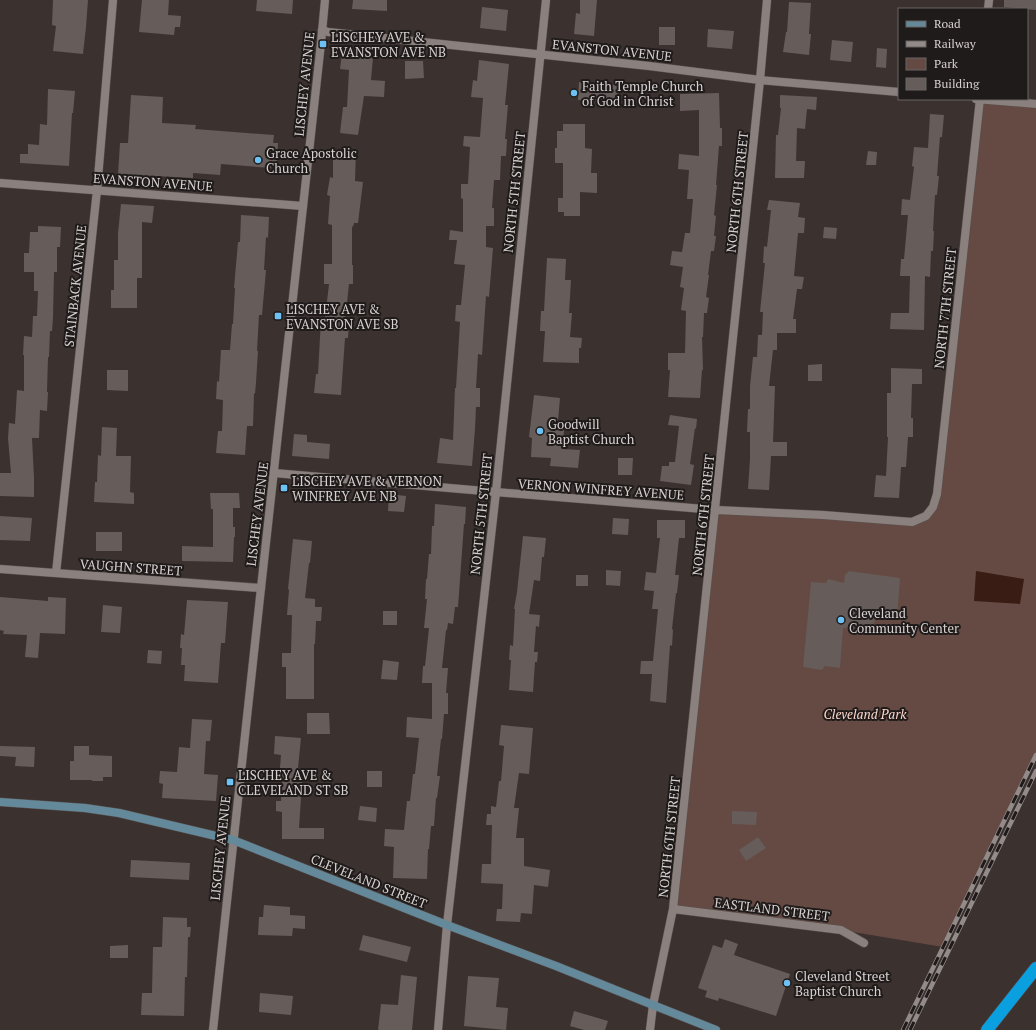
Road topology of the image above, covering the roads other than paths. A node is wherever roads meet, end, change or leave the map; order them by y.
1 (113, 0) edge
2 (325, 0) edge
3 (546, 0) edge
4 (767, 0) edge
5 (322, 30) junction
6 (540, 54) junction
7 (760, 80) junction
8 (898, 92) edge
9 (980, 100) edge
10 (991, 100) edge
11 (1036, 104) edge
12 (0, 183) edge
13 (97, 190) junction
14 (303, 206) junction
15 (274, 473) junction
16 (496, 492) junction
17 (716, 510) junction
18 (926, 516) joint
19 (0, 570) edge
20 (56, 573) junction
21 (261, 588) junction
22 (0, 802) edge
23 (233, 840) junction
24 (673, 909) junction
25 (447, 925) junction
26 (864, 943) dead end
27 (1036, 968) edge
28 (653, 1005) junction
29 (213, 1030) edge
30 (438, 1030) edge
31 (650, 1030) edge
32 (716, 1030) edge
33 (987, 1030) edge

1 - 13 street, STAINBACK AVENUE
2 - 5 street, LISCHEY AVENUE
3 - 6 street, NORTH 5TH STREET
4 - 7 street, NORTH 6TH STREET
5 - 6 street, EVANSTON AVENUE
5 - 14 street, LISCHEY AVENUE
6 - 7 street, EVANSTON AVENUE
6 - 16 street, NORTH 5TH STREET
7 - 8 street, EVANSTON AVENUE
7 - 17 street, NORTH 6TH STREET
9 - 18 street, NORTH 7TH STREET
10 - 11 street
12 - 13 street, EVANSTON AVENUE
13 - 14 street, EVANSTON AVENUE
13 - 20 street, STAINBACK AVENUE
14 - 15 street, LISCHEY AVENUE
15 - 16 street, VERNON WINFREY AVENUE
15 - 21 street, LISCHEY AVENUE
16 - 17 street, VERNON WINFREY AVENUE
16 - 25 street, NORTH 5TH STREET
17 - 18 street, VERNON WINFREY AVENUE
17 - 24 street, NORTH 6TH STREET
19 - 20 street, VAUGHN STREET
20 - 21 street, VAUGHN STREET
21 - 23 street, LISCHEY AVENUE
22 - 23 main road, CLEVELAND STREET
23 - 25 main road, CLEVELAND STREET
23 - 29 street, LISCHEY AVENUE
24 - 26 street, EASTLAND STREET
24 - 28 street, NORTH 6TH STREET
25 - 28 main road, CLEVELAND STREET
25 - 30 street, NORTH 5TH STREET
27 - 33 highway
28 - 31 street, NORTH 6TH STREET
28 - 32 main road, CLEVELAND STREET

